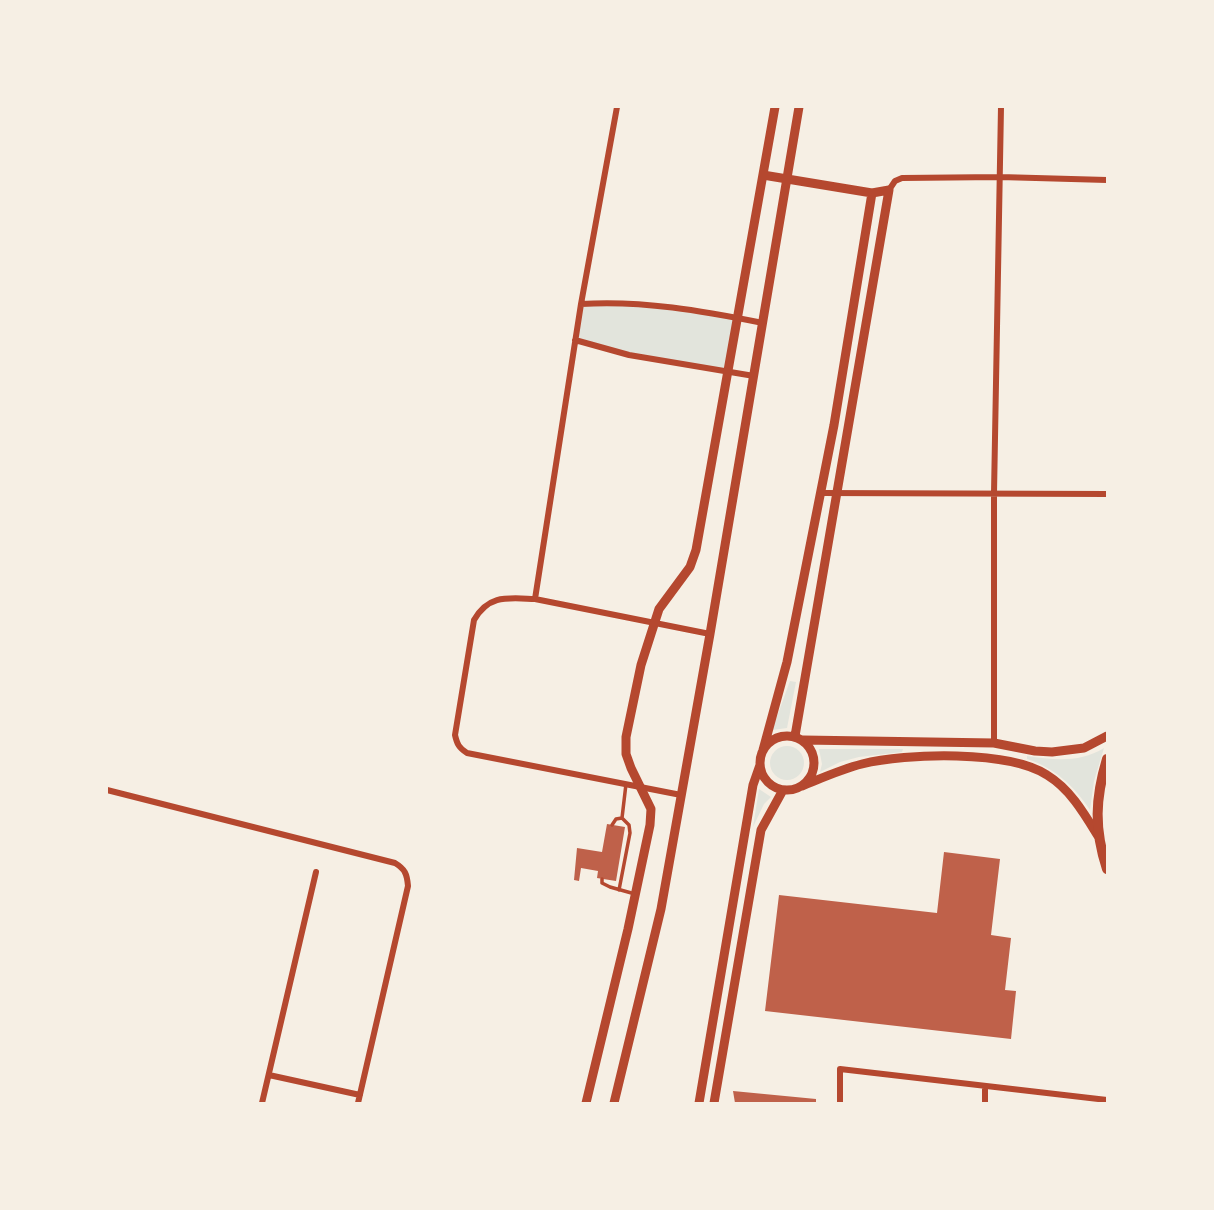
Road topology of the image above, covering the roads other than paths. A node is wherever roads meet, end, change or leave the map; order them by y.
1 (617, 107) edge
2 (775, 107) edge
3 (799, 107) edge
4 (1001, 107) edge
5 (763, 175) junction
6 (1000, 177) junction
7 (786, 178) junction
8 (1107, 180) edge
9 (889, 190) junction
10 (872, 193) junction
11 (581, 304) junction
12 (738, 318) junction
13 (763, 323) junction
14 (575, 340) junction
15 (728, 372) junction
16 (754, 376) junction
17 (820, 492) junction
18 (994, 493) junction
19 (836, 494) junction
20 (1107, 494) edge
21 (534, 599) junction
22 (654, 624) junction
23 (710, 634) junction
24 (787, 663) junction
25 (806, 666) junction
26 (1107, 736) edge
27 (799, 738) junction
28 (994, 743) junction
29 (763, 750) junction
30 (1107, 759) edge
31 (760, 765) junction
32 (626, 784) junction
33 (802, 786) junction
34 (639, 787) junction
35 (107, 790) edge
36 (783, 790) junction
37 (681, 795) junction
38 (622, 818) junction
39 (612, 825) dead end
40 (1098, 836) junction
41 (1107, 869) edge
42 (316, 872) dead end
43 (602, 879) dead end
44 (619, 890) junction
45 (635, 894) junction
46 (269, 1075) junction
47 (985, 1087) junction
48 (360, 1095) junction
49 (1107, 1100) edge
50 (262, 1103) edge
51 (358, 1103) edge
52 (586, 1103) edge
53 (614, 1103) edge
54 (699, 1103) edge
55 (714, 1103) edge
56 (840, 1103) edge
57 (985, 1103) edge

1 - 11 street
2 - 5 main road
3 - 7 main road
4 - 6 street
5 - 7 main road
5 - 12 main road
6 - 8 street
6 - 9 street
6 - 18 street
7 - 10 main road
7 - 13 main road
9 - 10 main road
9 - 19 main road
10 - 17 main road
11 - 12 street
11 - 14 street
12 - 13 street
12 - 15 main road
13 - 16 main road
14 - 15 street
14 - 21 street
15 - 16 street
15 - 22 main road
16 - 23 main road
17 - 19 street
17 - 24 main road
18 - 19 street
18 - 20 street
18 - 28 street
19 - 25 main road
21 - 22 street
21 - 32 street
22 - 23 street
22 - 34 main road
23 - 37 main road
24 - 25 main road
24 - 29 main road
25 - 27 main road
26 - 28 main road
27 - 28 main road
27 - 29 main road
27 - 33 main road
29 - 31 main road
30 - 40 highway
31 - 36 main road
31 - 54 main road
32 - 34 street
32 - 38 lane
33 - 36 main road
33 - 40 main road
34 - 37 street
34 - 45 main road
35 - 48 street
36 - 55 main road
37 - 53 main road
38 - 39 lane
38 - 44 lane
40 - 41 highway
42 - 46 street
43 - 44 lane
44 - 45 lane
45 - 52 main road
46 - 48 street
46 - 50 street
47 - 49 street
47 - 56 street
47 - 57 street
48 - 51 street

